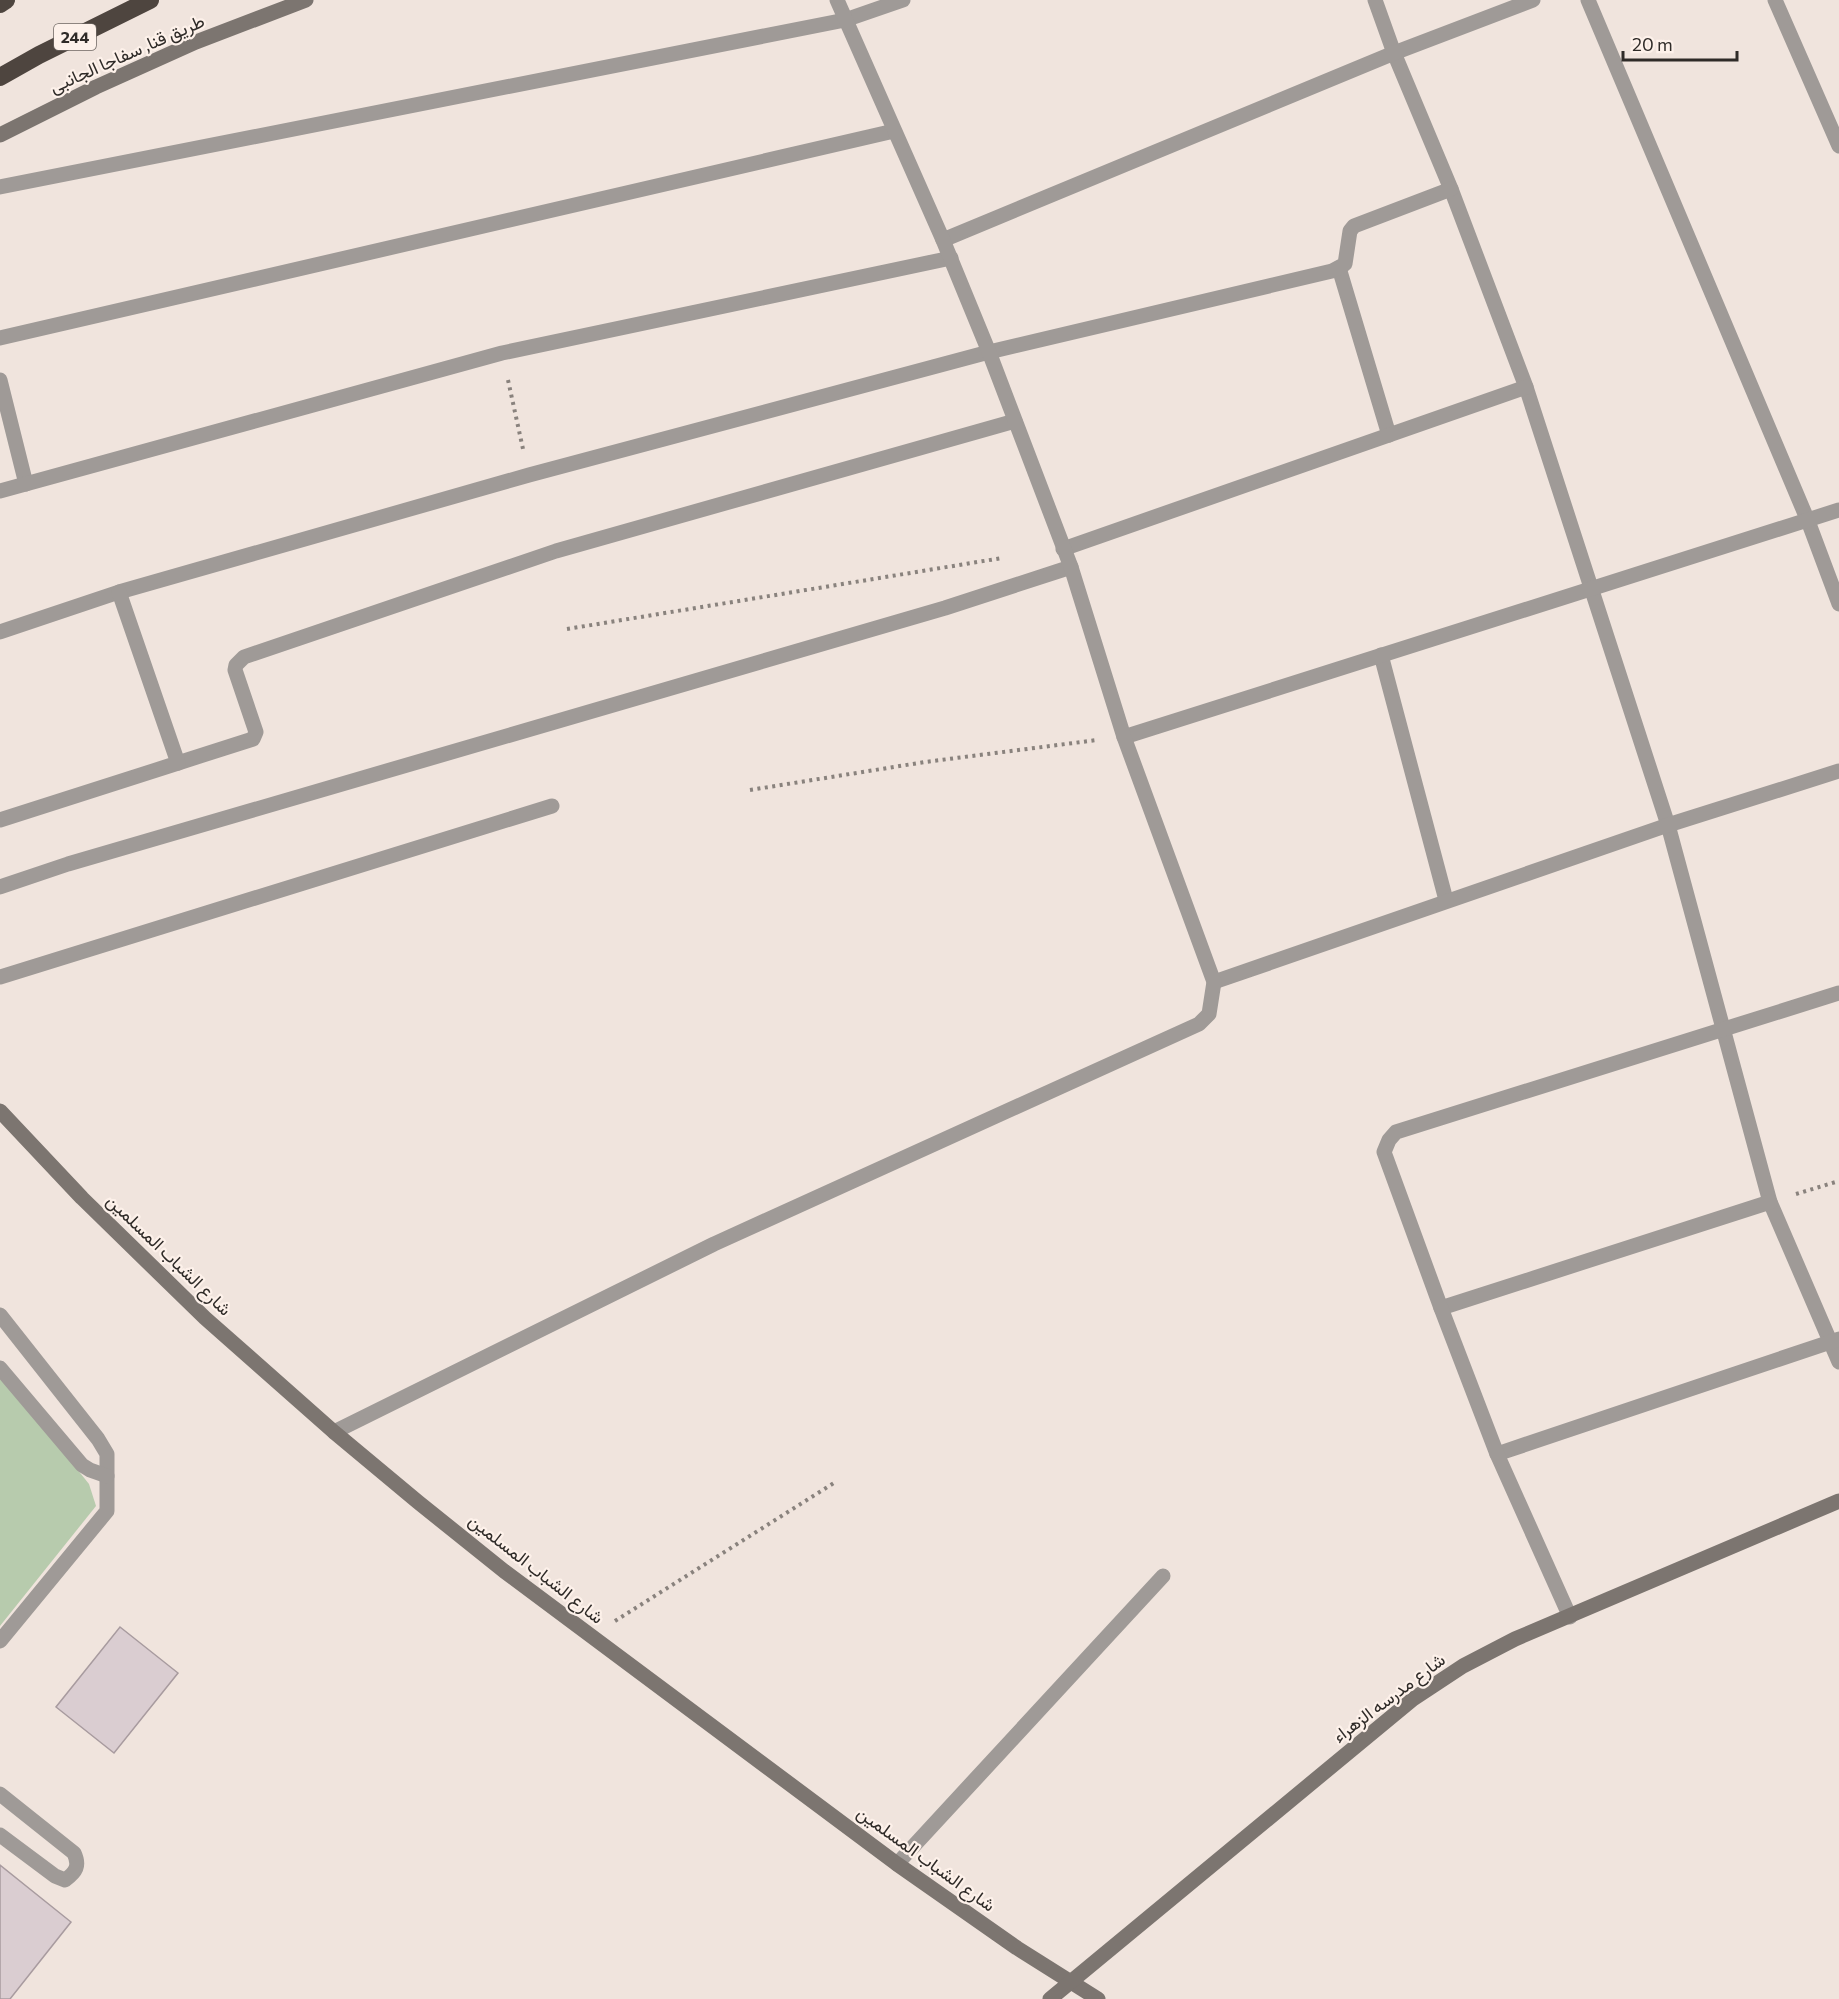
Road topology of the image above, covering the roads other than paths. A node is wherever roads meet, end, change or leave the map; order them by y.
1 (6, 0) edge
2 (150, 0) edge
3 (306, 0) edge
4 (837, 0) edge
5 (903, 0) edge
6 (1375, 0) edge
7 (1533, 0) edge
8 (1588, 0) edge
9 (1775, 0) edge
10 (0, 4) edge
11 (845, 20) junction
12 (1395, 53) junction
13 (0, 77) edge
14 (894, 131) junction
15 (0, 135) edge
16 (1839, 146) edge
17 (0, 187) edge
18 (1451, 189) junction
19 (943, 240) junction
20 (951, 258) junction
21 (1339, 268) junction
22 (0, 338) edge
23 (988, 352) junction
24 (0, 380) edge
25 (1526, 387) junction
26 (1015, 421) junction
27 (1389, 435) junction
28 (26, 484) junction
29 (0, 491) edge
30 (1839, 510) edge
31 (1808, 521) junction
32 (1063, 549) junction
33 (1071, 567) junction
34 (1592, 590) junction
35 (119, 592) junction
36 (1839, 604) edge
37 (0, 632) edge
38 (1381, 655) junction
39 (1124, 736) junction
40 (178, 763) junction
41 (1839, 771) edge
42 (552, 806) dead end
43 (0, 820) edge
44 (1668, 825) junction
45 (0, 887) edge
46 (1446, 900) junction
47 (0, 977) edge
48 (1214, 982) junction
49 (1839, 993) edge
50 (1724, 1029) junction
51 (0, 1111) edge
52 (1770, 1202) junction
53 (1441, 1308) junction
54 (0, 1315) edge
55 (1835, 1340) edge
56 (1839, 1362) edge
57 (0, 1368) edge
58 (334, 1432) junction
59 (1497, 1454) junction
60 (107, 1476) junction
61 (1839, 1501) edge
62 (1163, 1576) dead end
63 (1570, 1617) junction
64 (0, 1641) edge
65 (0, 1794) edge
66 (0, 1835) edge
67 (897, 1864) junction
68 (1072, 1981) junction
69 (1050, 1999) edge
70 (1098, 1999) edge

1 - 10 highway
2 - 13 highway, 244
3 - 15 street, طريق قنا, سفاجا الجانبى
4 - 11 street
5 - 11 street
6 - 12 street
7 - 12 street
8 - 31 street
9 - 16 street
11 - 14 street
11 - 17 street
12 - 18 street
12 - 19 street
14 - 19 street
14 - 22 street
18 - 21 street
18 - 25 street
19 - 20 street
20 - 23 street
20 - 28 street
21 - 23 street
21 - 27 street
23 - 26 street
23 - 35 street
24 - 28 street
25 - 27 street
25 - 34 street
26 - 32 street
26 - 40 street
27 - 32 street
28 - 29 street
30 - 31 street
31 - 34 street
31 - 36 street
32 - 33 street
33 - 39 street
33 - 45 street
34 - 38 street
34 - 44 street
35 - 37 street
35 - 40 street
38 - 39 street
38 - 46 street
39 - 48 street
40 - 43 street
41 - 44 street
42 - 47 street
44 - 46 street
44 - 50 street
46 - 48 street
48 - 58 street
49 - 50 street
50 - 52 street
50 - 53 street
51 - 58 street, شارع الشباب المسلمين
52 - 53 street
52 - 55 street
53 - 59 street
54 - 60 street
55 - 56 street
55 - 59 street
57 - 60 street
58 - 67 street, شارع الشباب المسلمين
59 - 63 street
60 - 64 street
61 - 63 street, شارع مدرسه الزهراء
62 - 67 street
63 - 68 street, شارع مدرسه الزهراء
65 - 66 street
67 - 68 street, شارع الشباب المسلمين
68 - 69 street, شارع مدرسه الزهراء
68 - 70 street, شارع الشباب المسلمين

